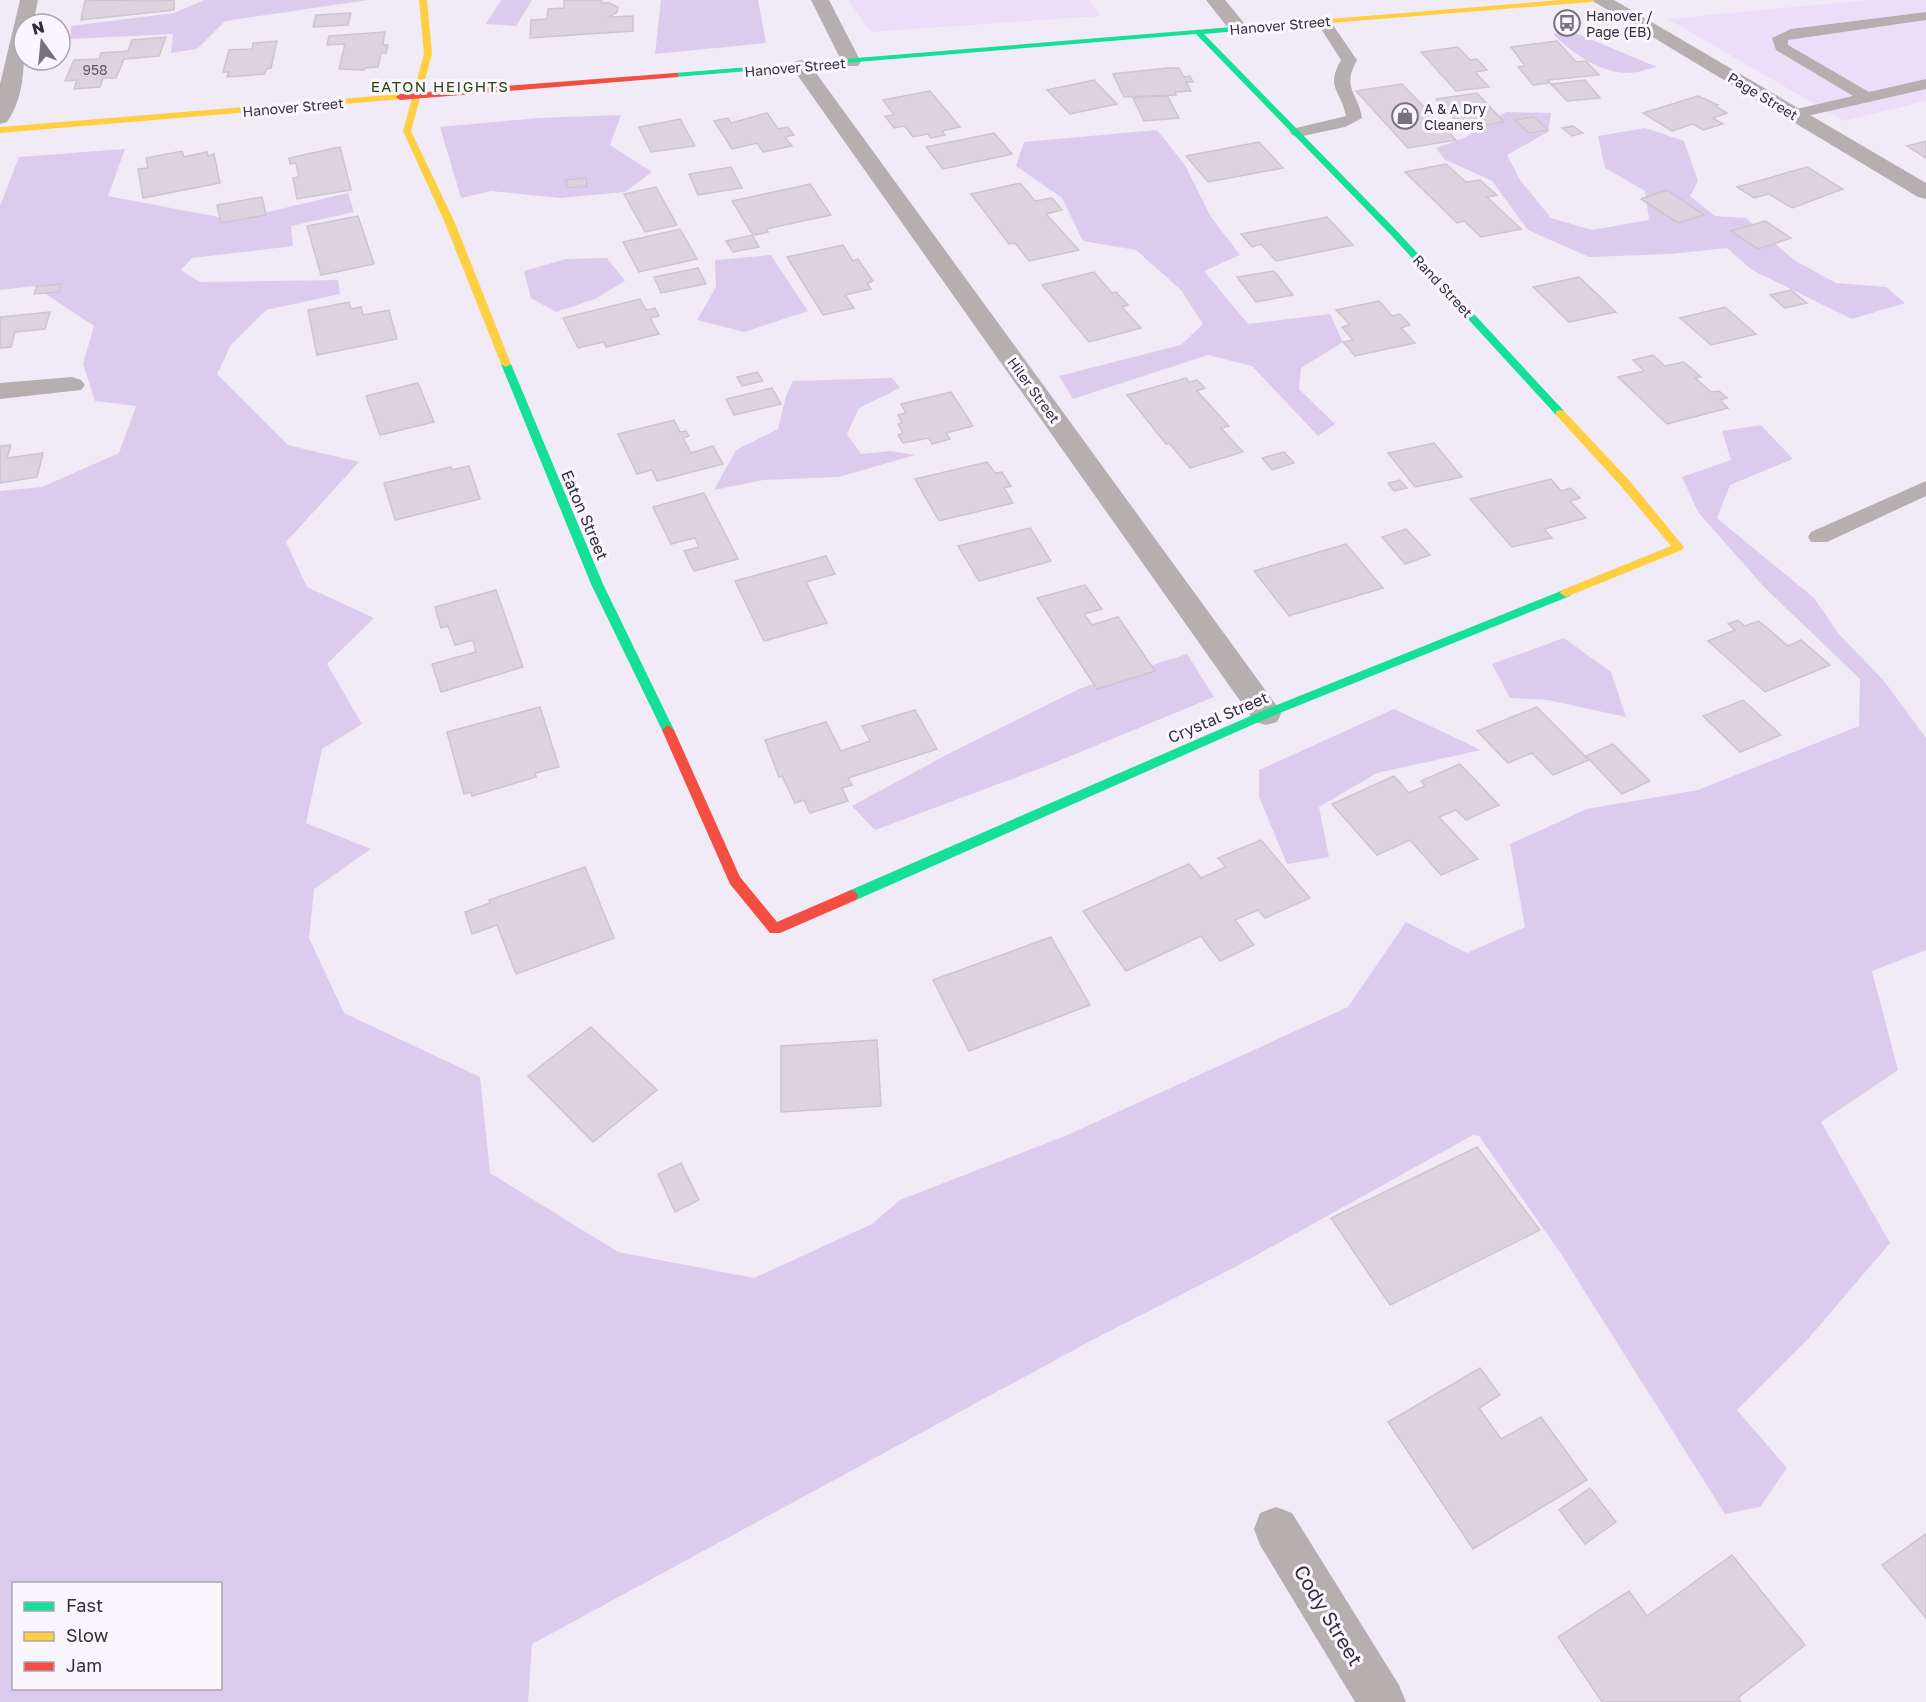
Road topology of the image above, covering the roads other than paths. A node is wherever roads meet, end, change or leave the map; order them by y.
1 (29, 0) edge
2 (423, 0) edge
3 (820, 0) edge
4 (1215, 0) edge
5 (1591, 0) edge
6 (1600, 0) edge
7 (1926, 16) edge
8 (1323, 21) junction
9 (1239, 28) junction
10 (1199, 33) junction
11 (851, 62) junction
12 (801, 66) junction
13 (1926, 84) edge
14 (414, 97) junction
15 (1866, 97) junction
16 (1794, 114) junction
17 (0, 118) edge
18 (0, 130) edge
19 (1298, 132) junction
20 (1926, 192) edge
21 (72, 385) dead end
22 (0, 391) edge
23 (1926, 488) edge
24 (1819, 537) dead end
25 (1678, 547) joint
26 (1266, 714) junction
27 (775, 928) joint
28 (1276, 1529) dead end
29 (1382, 1702) edge

1 - 17 street
2 - 14 street, Eaton Street
3 - 11 street
4 - 9 street
5 - 8 street, Hanover Street
6 - 16 street, Page Street
7 - 15 lane
8 - 9 street, Hanover Street
8 - 19 lane
9 - 10 street, Hanover Street
10 - 11 street, Hanover Street
10 - 19 street, Rand Street
11 - 12 street, Hanover Street
12 - 14 street, Hanover Street
12 - 26 street, Hiler Street
13 - 15 lane
14 - 18 street, Hanover Street
14 - 27 street, Eaton Street
15 - 16 lane
16 - 20 street, Page Street
19 - 25 street, Rand Street
21 - 22 street
23 - 24 lane
25 - 26 street, Crystal Street
26 - 27 street, Crystal Street
28 - 29 street, Cody Street

